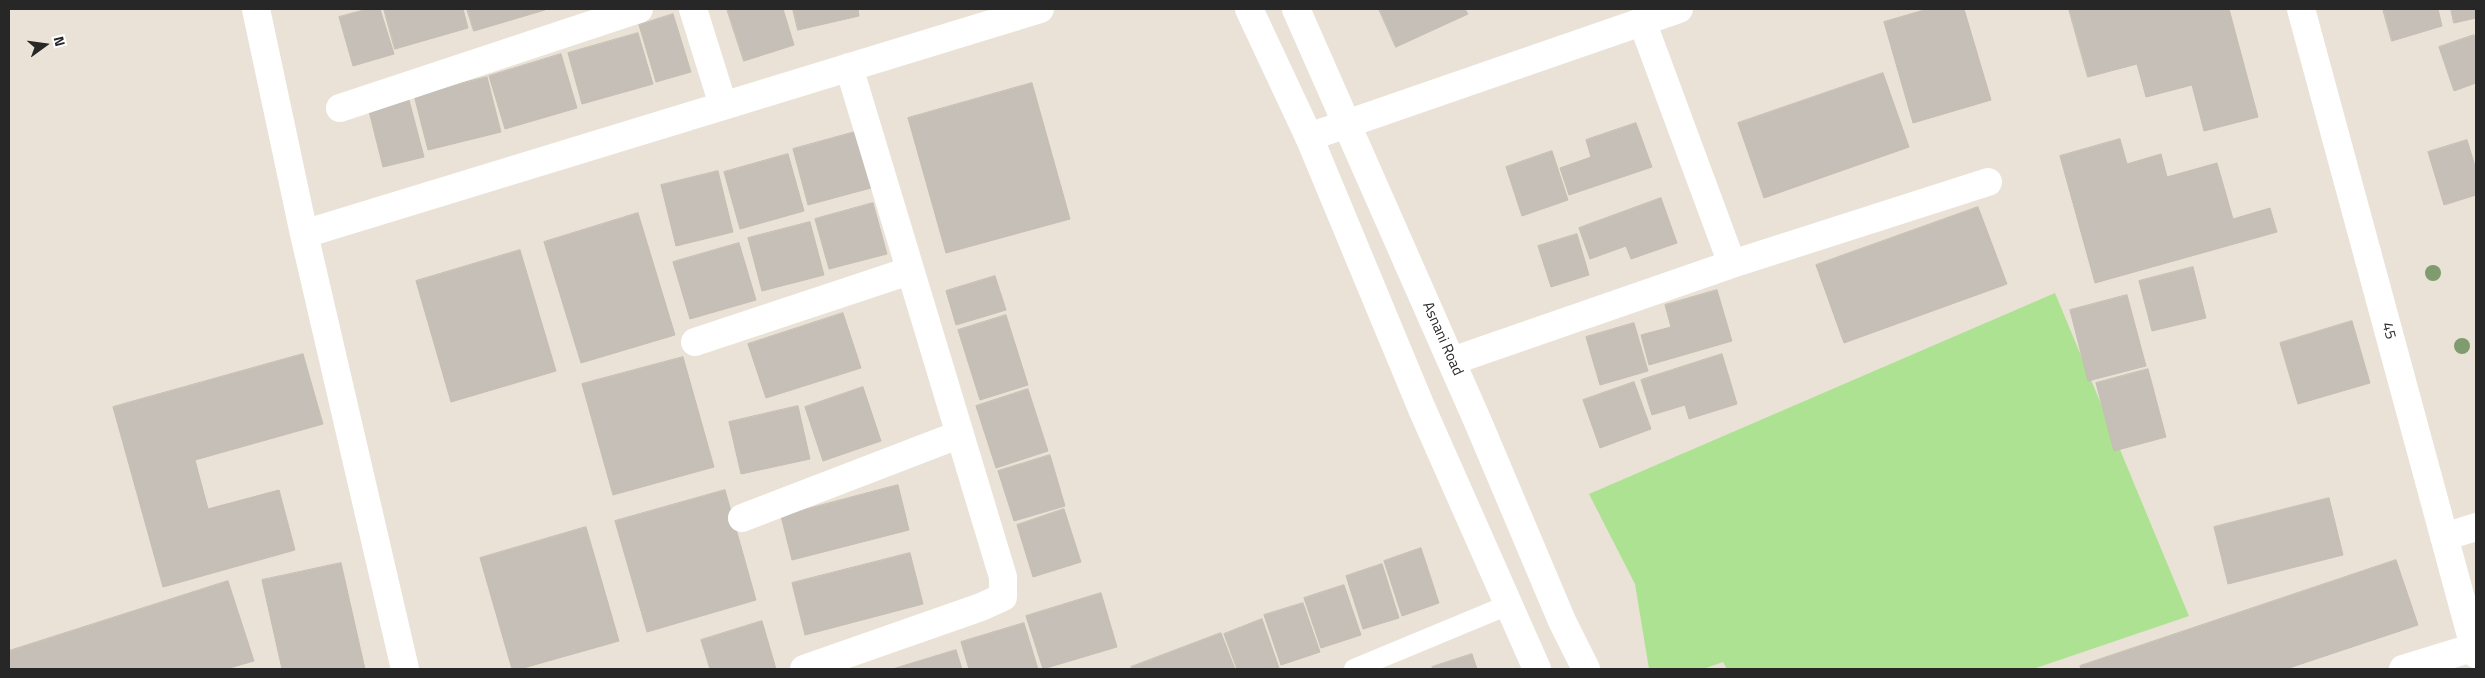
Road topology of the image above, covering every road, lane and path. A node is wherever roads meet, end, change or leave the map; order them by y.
1 (256, 9) edge
2 (639, 9) edge
3 (693, 9) edge
4 (1040, 9) edge
5 (1249, 9) edge
6 (1296, 9) edge
7 (1679, 9) edge
8 (2300, 9) edge
9 (1642, 21) junction
10 (848, 67) junction
11 (723, 105) junction
12 (340, 108) dead end
13 (1347, 123) junction
14 (1309, 137) junction
15 (1988, 182) dead end
16 (304, 234) junction
17 (1732, 264) junction
18 (909, 271) junction
19 (695, 342) dead end
20 (1452, 361) junction
21 (958, 435) junction
22 (742, 518) dead end
23 (2476, 527) edge
24 (2444, 537) junction
25 (1508, 605) junction
26 (2475, 650) edge
27 (405, 669) edge
28 (804, 669) edge
29 (1354, 669) edge
30 (1537, 669) edge
31 (1586, 669) edge
32 (2403, 669) edge

1 - 16 street
2 - 12 street
3 - 11 street
4 - 10 street
5 - 14 street
6 - 13 street, Asnani Road
7 - 9 street
8 - 24 street, 45
9 - 13 street
9 - 17 street
10 - 11 street
10 - 18 street
11 - 16 street
13 - 14 street
13 - 20 street, Asnani Road
14 - 25 street
15 - 17 street
16 - 27 street
17 - 20 street
18 - 19 street
18 - 21 street
20 - 31 street, Asnani Road
21 - 22 street
21 - 28 street
23 - 24 street
24 - 26 street, 45
25 - 29 lane
25 - 30 street
26 - 32 street

